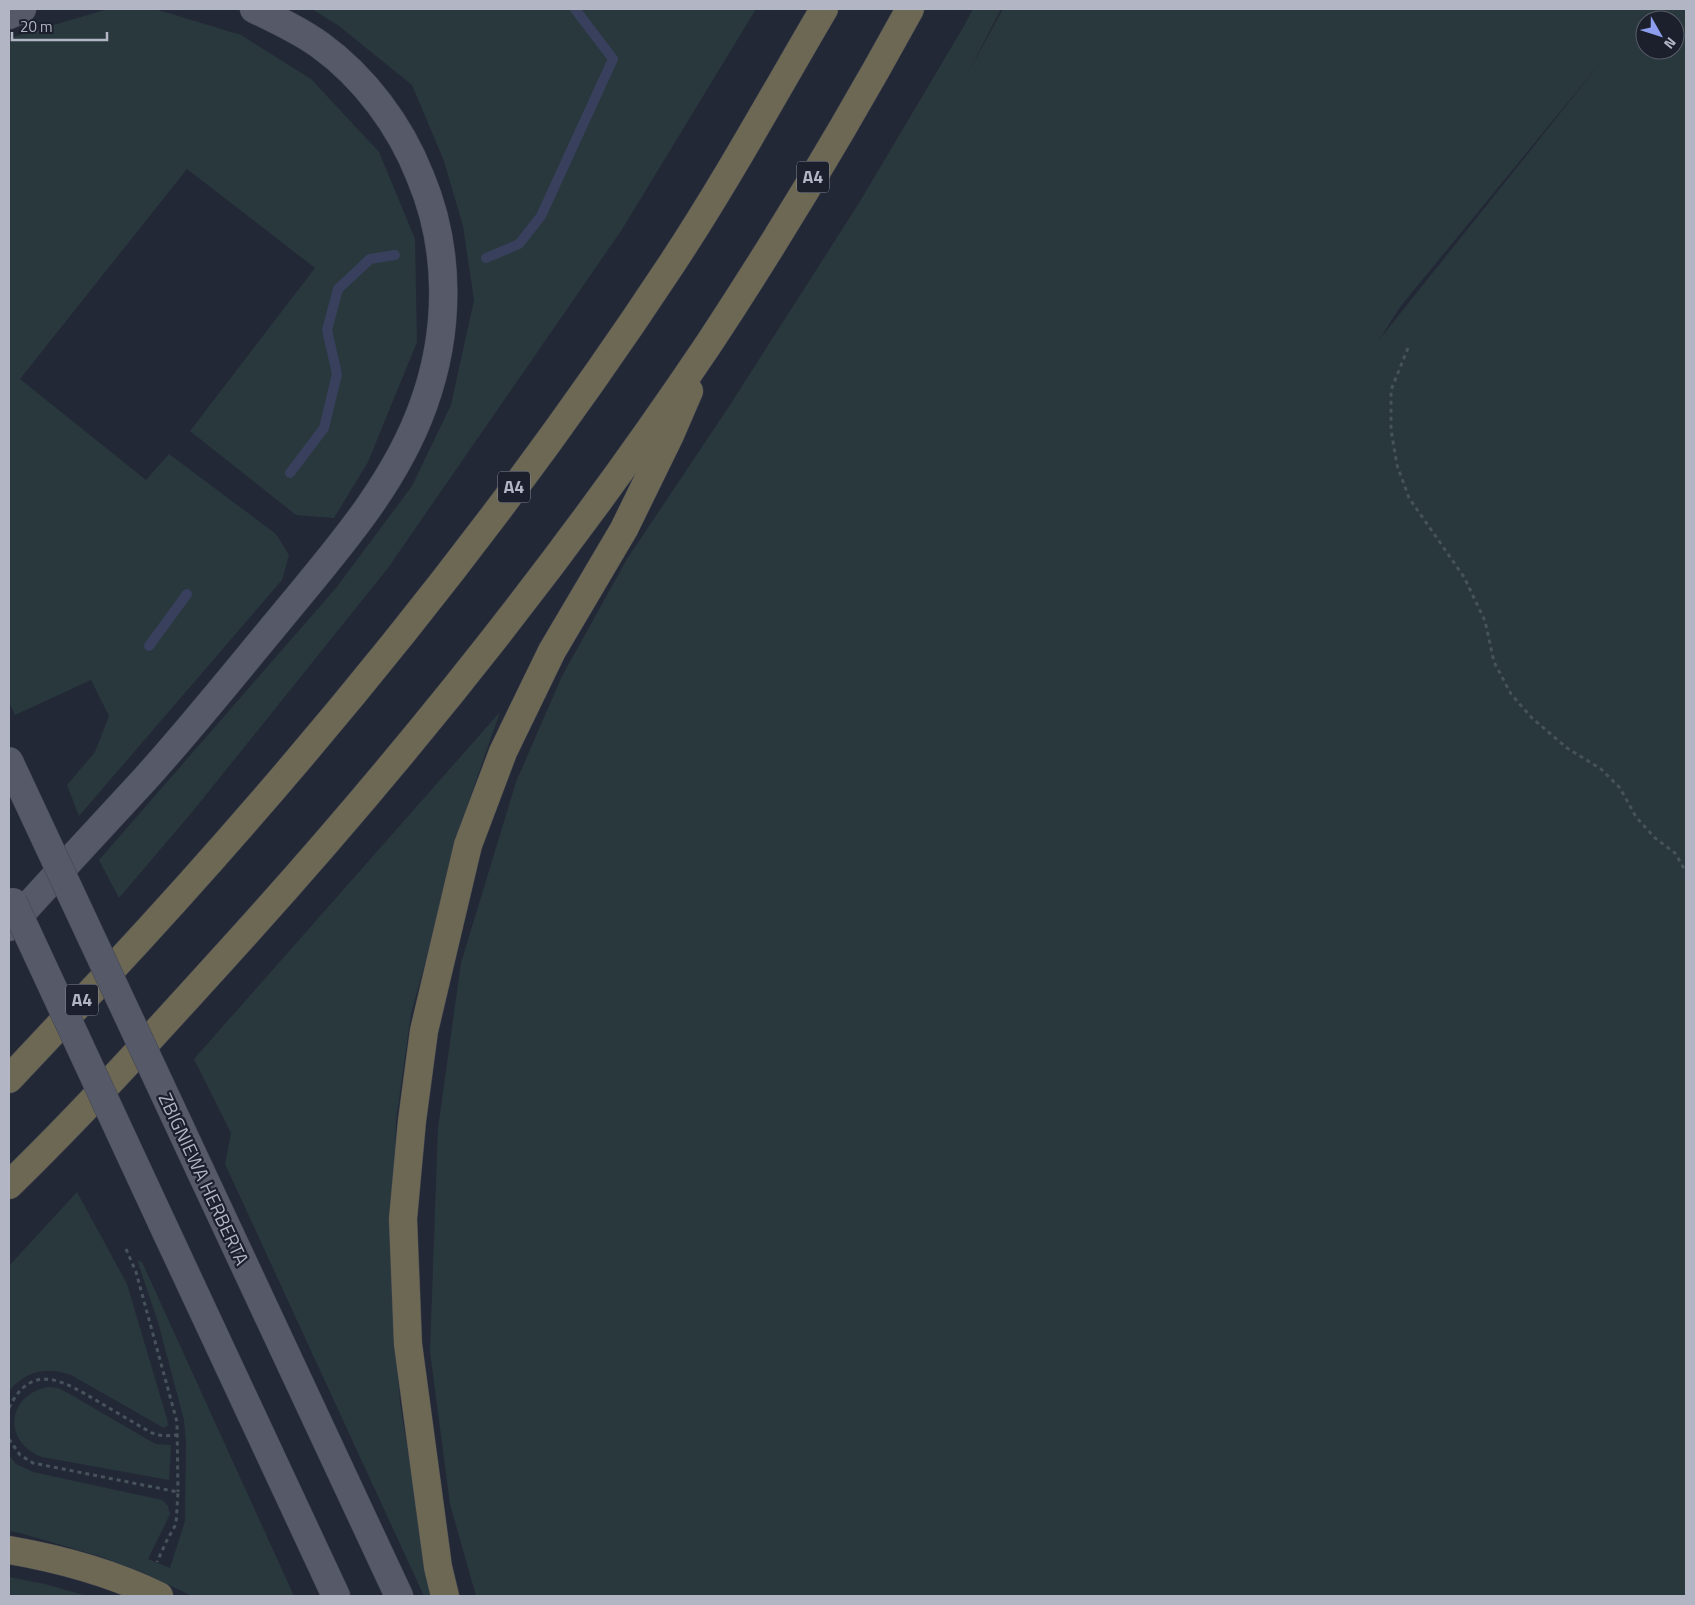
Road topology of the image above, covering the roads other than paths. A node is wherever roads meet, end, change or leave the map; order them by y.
1 (22, 9) edge
2 (254, 9) edge
3 (824, 9) edge
4 (910, 9) edge
5 (9, 15) edge
6 (710, 341) junction
7 (9, 761) edge
8 (10, 905) edge
9 (9, 1079) edge
10 (9, 1185) edge
11 (9, 1550) edge
12 (159, 1596) edge
13 (336, 1596) edge
14 (399, 1596) edge
15 (445, 1596) edge

1 - 5 main road
2 - 8 main road
3 - 9 highway, A4
4 - 6 highway, A4
6 - 10 highway, A4
6 - 15 highway
7 - 14 main road, ZBIGNIEWA HERBERTA, bridge
8 - 13 main road, bridge
11 - 12 highway

